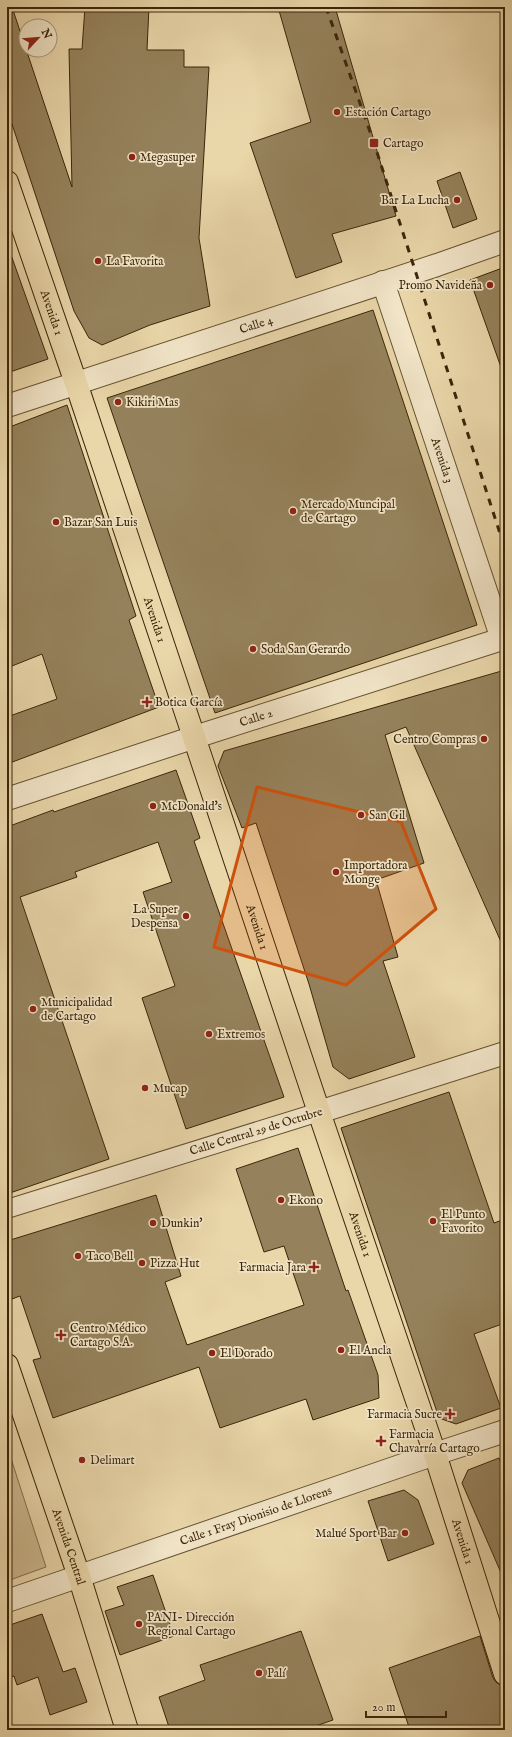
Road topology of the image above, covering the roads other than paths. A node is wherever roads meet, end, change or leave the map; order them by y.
1 (7, 182) edge
2 (505, 241) edge
3 (383, 282) junction
4 (76, 383) junction
5 (7, 406) edge
6 (503, 639) edge
7 (195, 737) junction
8 (7, 799) edge
9 (505, 1053) edge
10 (319, 1112) junction
11 (7, 1209) edge
12 (7, 1365) edge
13 (505, 1431) edge
14 (435, 1454) junction
15 (79, 1576) junction
16 (7, 1601) edge
17 (505, 1674) edge
18 (127, 1730) edge

1 - 4 main road, Avenida 1
2 - 3 street, Calle 4
3 - 4 street, Calle 4
3 - 6 street, Avenida 3
4 - 5 street, Calle 4
4 - 7 main road, Avenida 1
6 - 7 street, Calle 2
7 - 8 street, Calle 2
7 - 10 main road, Avenida 1
9 - 10 street, Calle Central 29 de Octubre
10 - 11 street, Calle Central 29 de Octubre
10 - 14 main road, Avenida 1
12 - 15 main road, Avenida Central
13 - 14 street, Calle 1 Fray Dionisio de Llorens
14 - 15 street, Calle 1 Fray Dionisio de Llorens
14 - 17 main road, Avenida 1
15 - 16 street, Calle 1 Fray Dionisio de Llorens
15 - 18 main road, Avenida Central

